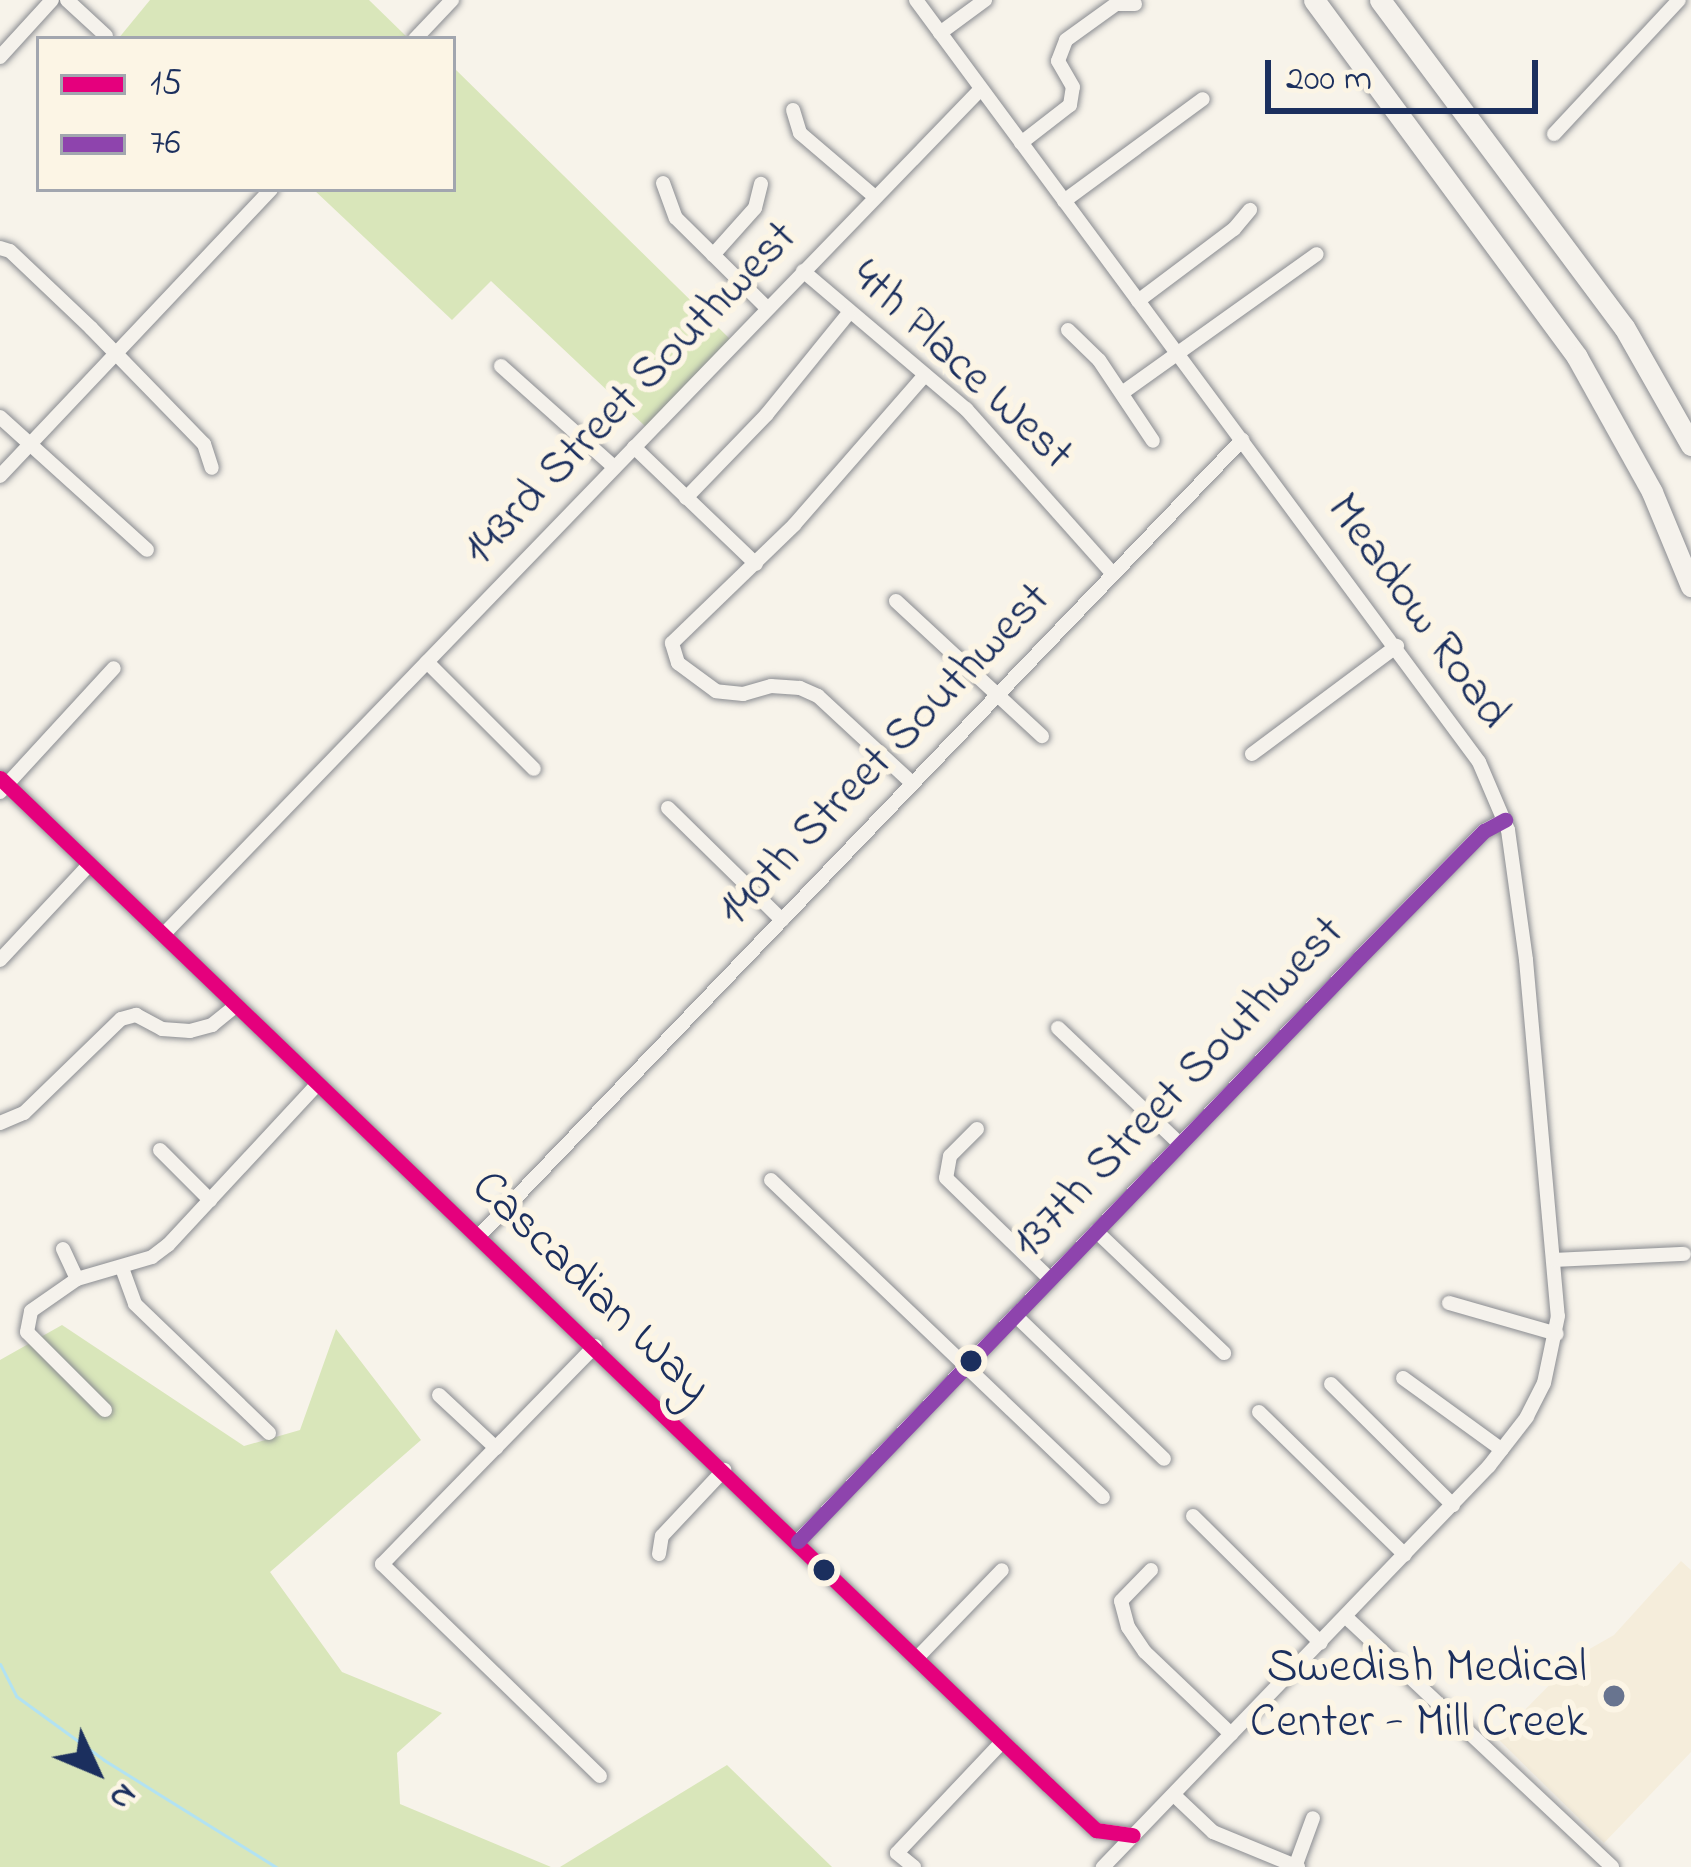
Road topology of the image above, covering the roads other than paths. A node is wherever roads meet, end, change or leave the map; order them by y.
1 (52, 0) edge
2 (67, 0) edge
3 (429, 0) edge
4 (916, 0) edge
5 (985, 0) edge
6 (1314, 0) edge
7 (1380, 0) edge
8 (1679, 0) edge
9 (1135, 4) dead end
10 (447, 6) edge
11 (940, 33) junction
12 (106, 36) edge
13 (418, 36) edge
14 (0, 57) edge
15 (981, 88) junction
16 (1203, 99) dead end
17 (793, 110) dead end
18 (1554, 134) dead end
19 (1021, 143) junction
20 (663, 183) dead end
21 (761, 184) dead end
22 (268, 192) edge
23 (875, 197) junction
24 (1064, 201) junction
25 (1250, 211) dead end
26 (0, 248) edge
27 (1317, 254) dead end
28 (713, 255) junction
29 (803, 271) junction
30 (1138, 301) junction
31 (767, 308) junction
32 (848, 314) junction
33 (1068, 330) dead end
34 (113, 357) junction
35 (1179, 357) junction
36 (501, 366) dead end
37 (925, 375) junction
38 (1122, 393) junction
39 (0, 417) edge
40 (1242, 440) junction
41 (1153, 441) dead end
42 (31, 444) junction
43 (1691, 445) edge
44 (634, 447) junction
45 (614, 467) junction
46 (212, 468) dead end
47 (0, 476) edge
48 (686, 498) junction
49 (147, 550) dead end
50 (756, 564) junction
51 (1112, 573) junction
52 (1691, 586) edge
53 (896, 602) dead end
54 (1396, 646) junction
55 (427, 662) junction
56 (114, 668) dead end
57 (995, 695) junction
58 (1042, 736) dead end
59 (1252, 754) dead end
60 (534, 769) dead end
61 (912, 783) junction
62 (2, 785) edge
63 (668, 808) dead end
64 (1505, 820) junction
65 (89, 865) junction
66 (782, 920) junction
67 (164, 934) junction
68 (0, 960) edge
69 (234, 1006) junction
70 (1058, 1028) dead end
71 (316, 1086) junction
72 (0, 1123) edge
73 (976, 1129) dead end
74 (1180, 1144) junction
75 (160, 1150) dead end
76 (771, 1180) dead end
77 (210, 1199) junction
78 (1096, 1231) junction
79 (478, 1236) junction
80 (63, 1249) dead end
81 (1684, 1255) dead end
82 (1555, 1259) junction
83 (122, 1268) junction
84 (77, 1279) junction
85 (1050, 1279) junction
86 (1449, 1303) dead end
87 (1015, 1315) junction
88 (1557, 1334) junction
89 (595, 1346) junction
90 (1224, 1353) dead end
91 (966, 1366) junction
92 (1403, 1378) dead end
93 (1331, 1384) dead end
94 (439, 1395) dead end
95 (104, 1410) dead end
96 (1258, 1412) dead end
97 (268, 1432) dead end
98 (496, 1448) junction
99 (1502, 1450) junction
100 (1164, 1459) dead end
101 (724, 1470) junction
102 (1103, 1498) dead end
103 (1454, 1504) junction
104 (1193, 1516) dead end
105 (798, 1541) junction
106 (659, 1554) dead end
107 (1405, 1555) junction
108 (1002, 1570) dead end
109 (1151, 1570) dead end
110 (1346, 1617) junction
111 (1321, 1642) junction
112 (916, 1658) junction
113 (1232, 1734) junction
114 (1002, 1742) junction
115 (600, 1777) dead end
116 (1174, 1795) junction
117 (1313, 1818) dead end
118 (1133, 1835) junction
119 (914, 1867) edge
120 (1103, 1867) edge
121 (1296, 1867) edge
122 (1612, 1867) edge

1 - 14 street
2 - 12 street
3 - 10 street
4 - 11 street, Meadow Road
5 - 11 street
6 - 52 highway
7 - 43 highway
8 - 18 street
9 - 19 street
10 - 13 street
11 - 15 street, Meadow Road
15 - 19 street, Meadow Road
15 - 23 street, 143rd Street Southwest
16 - 24 street
17 - 23 street
19 - 24 street, Meadow Road
20 - 28 street
21 - 28 street
22 - 34 street
23 - 29 street, 143rd Street Southwest
24 - 30 street, Meadow Road
25 - 30 street
26 - 34 street
27 - 35 street
28 - 31 street
29 - 31 street, 143rd Street Southwest
29 - 32 street, 4th Place West
30 - 35 street, Meadow Road
31 - 44 street, 143rd Street Southwest
32 - 37 street, 4th Place West
32 - 48 street
33 - 38 street
34 - 42 street
34 - 46 street
35 - 38 street
35 - 40 street, Meadow Road
36 - 45 street
37 - 50 street
37 - 51 street, 4th Place West
38 - 41 street
39 - 42 street
40 - 51 street, 140th Street Southwest
40 - 54 street, Meadow Road
42 - 47 street
42 - 49 street
44 - 45 street, 143rd Street Southwest
44 - 48 street
45 - 55 street, 143rd Street Southwest
48 - 50 street
50 - 61 street
51 - 57 street, 140th Street Southwest
53 - 57 street
54 - 59 street
54 - 64 street, Meadow Road
55 - 60 street
55 - 67 street, 143rd Street Southwest
56 - 62 street
57 - 58 street
57 - 61 street, 140th Street Southwest
61 - 66 street, 140th Street Southwest
62 - 65 street, Cascadian Way
63 - 66 street
64 - 74 street, 137th Street Southwest
64 - 82 street, Meadow Road
65 - 67 street, Cascadian Way
65 - 68 street
66 - 79 street, 140th Street Southwest
67 - 69 street, Cascadian Way
69 - 71 street, Cascadian Way
69 - 72 street
70 - 74 street
71 - 77 street
71 - 79 street, Cascadian Way
73 - 85 street
74 - 78 street, 137th Street Southwest
75 - 77 street
76 - 91 street
77 - 83 street
78 - 85 street, 137th Street Southwest
78 - 90 street
79 - 89 street, Cascadian Way
80 - 84 street
81 - 82 street
82 - 88 street, Meadow Road
83 - 84 street
83 - 97 street
84 - 95 street
85 - 87 street, 137th Street Southwest
86 - 88 street
87 - 91 street, 137th Street Southwest
87 - 100 street
88 - 99 street, Meadow Road
89 - 98 street
89 - 101 street, Cascadian Way
91 - 102 street
91 - 105 street, 137th Street Southwest
92 - 99 street
93 - 103 street
94 - 98 street
96 - 107 street
98 - 115 street
99 - 103 street, Meadow Road
101 - 105 street, Cascadian Way
101 - 106 street
103 - 107 street, Meadow Road
104 - 111 street
105 - 112 street, Cascadian Way
107 - 110 street, Meadow Road
108 - 112 street
109 - 113 street
110 - 111 street, Meadow Road
110 - 122 street
111 - 113 street, Meadow Road
112 - 114 street, Cascadian Way
113 - 116 street, Meadow Road
114 - 118 street, Cascadian Way
114 - 119 street
116 - 118 street, Meadow Road
116 - 121 street
117 - 121 street
118 - 120 street, Meadow Road

